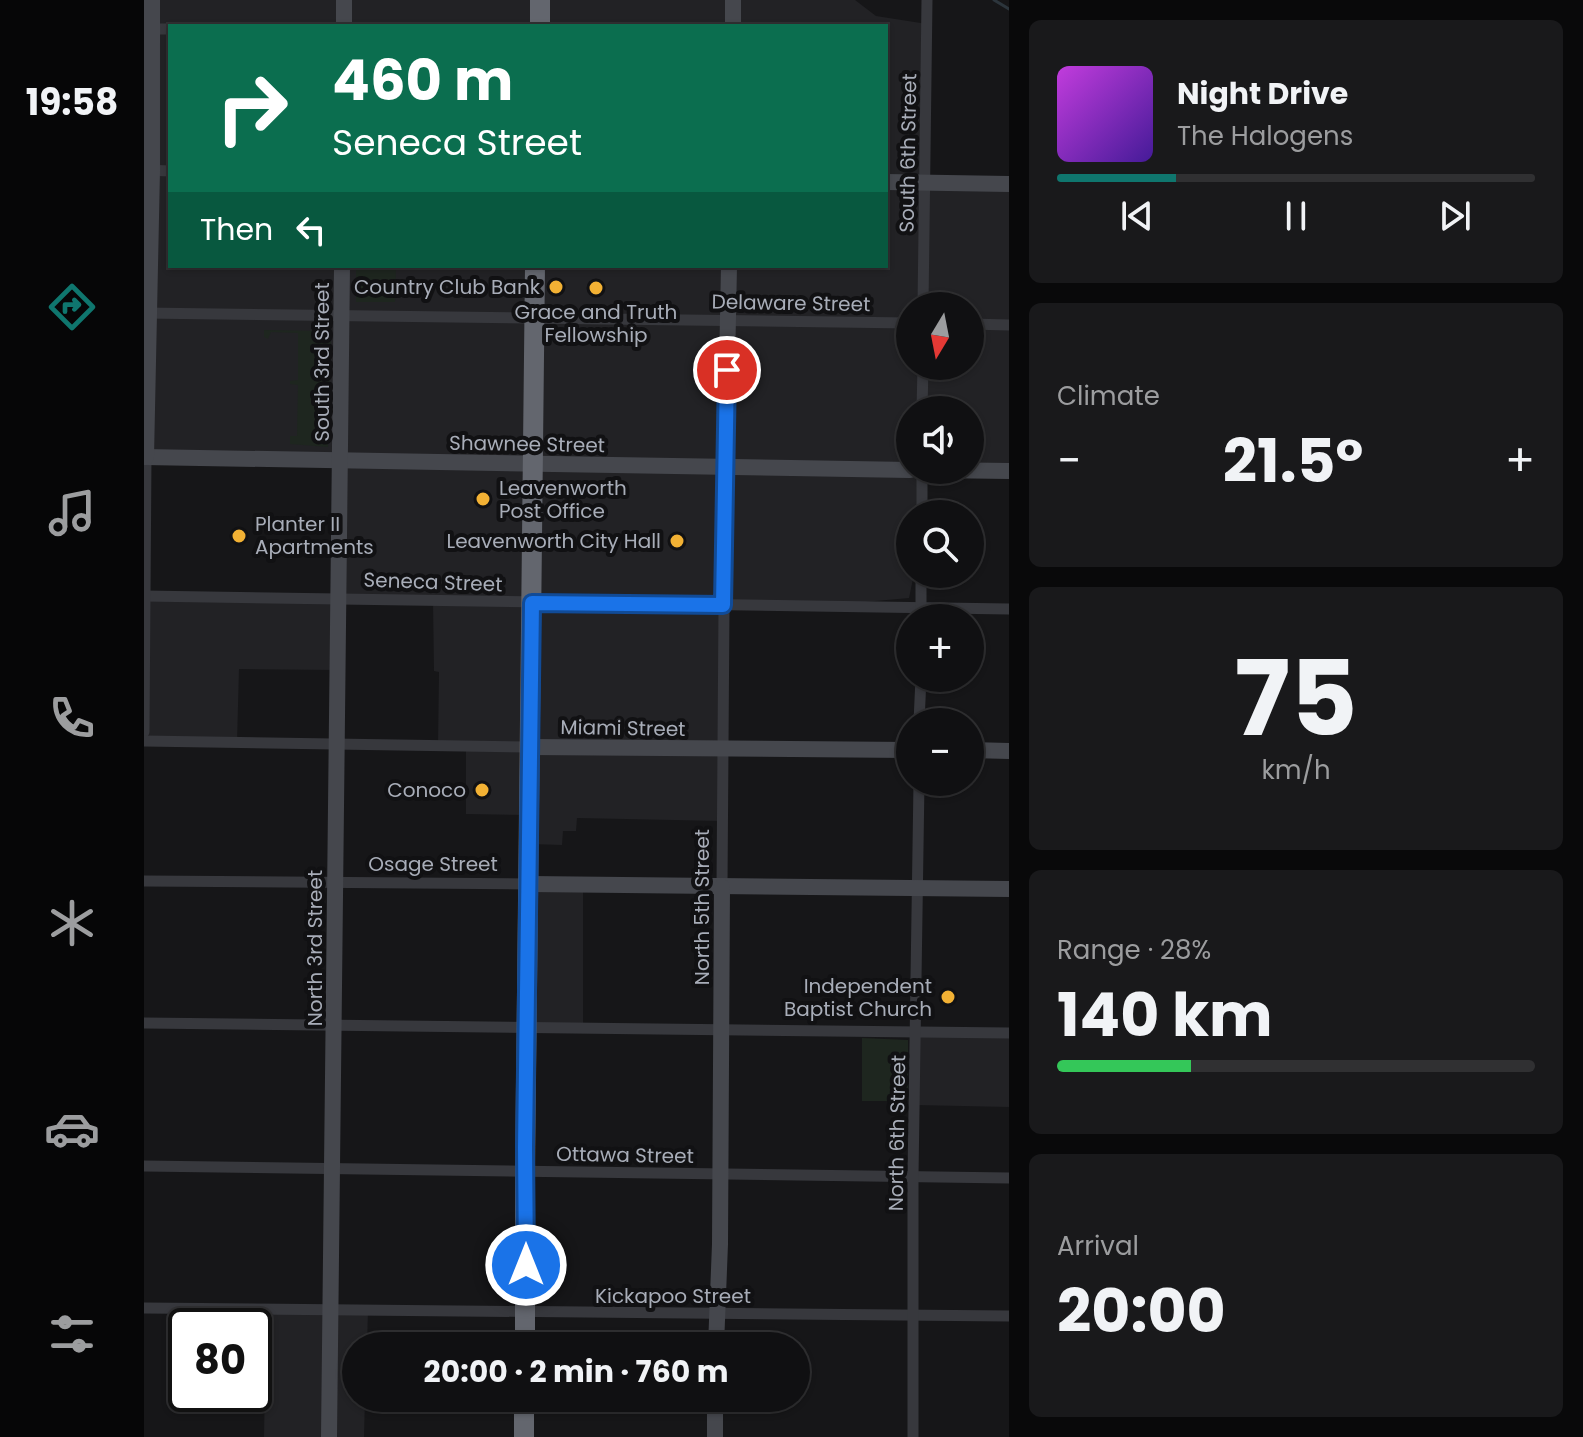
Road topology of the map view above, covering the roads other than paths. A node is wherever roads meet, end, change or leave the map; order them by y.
1 (152, 0) edge
2 (344, 0) edge
3 (540, 0) edge
4 (733, 0) edge
5 (927, 0) edge
6 (344, 24) edge
7 (540, 24) edge
8 (733, 24) edge
9 (148, 29) edge
10 (148, 170) edge
11 (168, 171) edge
12 (888, 182) edge
13 (925, 183) junction
14 (1009, 184) edge
15 (342, 268) edge
16 (535, 268) edge
17 (729, 268) edge
18 (923, 292) edge
19 (146, 313) edge
20 (342, 315) junction
21 (534, 317) junction
22 (728, 320) junction
23 (896, 323) edge
24 (984, 324) edge
25 (1009, 325) edge
26 (145, 457) edge
27 (341, 459) junction
28 (534, 464) junction
29 (725, 468) junction
30 (896, 470) edge
31 (984, 471) edge
32 (1009, 471) edge
33 (145, 596) edge
34 (339, 597) junction
35 (532, 603) junction
36 (723, 605) junction
37 (1009, 609) edge
38 (984, 610) edge
39 (896, 613) edge
40 (144, 732) edge
41 (144, 741) edge
42 (337, 744) junction
43 (530, 747) junction
44 (722, 749) junction
45 (896, 750) edge
46 (984, 750) edge
47 (1009, 751) edge
48 (919, 796) edge
49 (144, 881) edge
50 (335, 884) junction
51 (530, 884) junction
52 (722, 887) junction
53 (919, 888) junction
54 (1009, 889) edge
55 (144, 1023) edge
56 (335, 1025) junction
57 (526, 1027) junction
58 (721, 1029) junction
59 (917, 1032) junction
60 (1009, 1033) edge
61 (144, 1166) edge
62 (333, 1169) junction
63 (525, 1172) junction
64 (721, 1175) junction
65 (913, 1176) junction
66 (1009, 1178) edge
67 (144, 1308) edge
68 (331, 1311) junction
69 (526, 1313) junction
70 (716, 1314) junction
71 (913, 1315) junction
72 (1009, 1316) edge
73 (525, 1332) edge
74 (716, 1332) edge
75 (524, 1412) edge
76 (715, 1412) edge
77 (329, 1437) edge
78 (524, 1437) edge
79 (715, 1437) edge
80 (913, 1437) edge

1 - 9 street
2 - 6 street
3 - 7 highway
4 - 8 street
5 - 13 street, South 6th Street
9 - 10 street
10 - 11 street
10 - 19 street
12 - 13 street
13 - 14 street
13 - 18 street, South 6th Street
15 - 20 street, South 3rd Street
16 - 21 highway
17 - 22 street
19 - 20 street, Delaware Street
19 - 26 street
20 - 21 street, Delaware Street
20 - 27 street, South 3rd Street
21 - 22 street, Delaware Street
21 - 28 highway
22 - 23 street, Delaware Street
22 - 29 street
24 - 25 street
26 - 27 street, Shawnee Street
26 - 33 street
27 - 28 street, Shawnee Street
27 - 34 street, North 3rd Street
28 - 29 street, Shawnee Street
28 - 35 highway
29 - 30 street, Shawnee Street
29 - 36 street, North 5th Street
31 - 32 street
33 - 34 street, Seneca Street
33 - 40 street
34 - 35 street, Seneca Street
34 - 42 street, North 3rd Street
35 - 36 street, Seneca Street
35 - 43 highway
36 - 39 street, Seneca Street
36 - 44 street, North 5th Street
37 - 38 street, Seneca Street
41 - 42 street, Miami Street
42 - 43 street, Miami Street
42 - 50 street, North 3rd Street
43 - 44 street, Miami Street
43 - 51 highway
44 - 45 street, Miami Street
44 - 52 street, North 5th Street
46 - 47 street
48 - 53 street, North 6th Street
49 - 50 street, Osage Street
50 - 51 street, Osage Street
50 - 56 street, North 3rd Street
51 - 52 street, Osage Street
51 - 57 highway
52 - 53 street, Osage Street
52 - 58 street, North 5th Street
53 - 54 street, Osage Street
53 - 59 street, North 6th Street
55 - 56 street
56 - 57 street
56 - 62 street, North 3rd Street
57 - 58 street
57 - 63 highway
58 - 59 street
58 - 64 street, North 5th Street
59 - 60 street
59 - 65 street, North 6th Street
61 - 62 street, Ottawa Street
62 - 63 street, Ottawa Street
62 - 68 street, North 3rd Street
63 - 64 street, Ottawa Street
63 - 69 highway
64 - 65 street, Ottawa Street
64 - 70 street, North 5th Street
65 - 66 street, Ottawa Street
65 - 71 street, North 6th Street
67 - 68 street, Kickapoo Street
68 - 69 street, Kickapoo Street
68 - 77 street, North 3rd Street
69 - 70 street, Kickapoo Street
69 - 73 highway
70 - 71 street, Kickapoo Street
70 - 74 street, North 5th Street
71 - 72 street, Kickapoo Street
71 - 80 street, North 6th Street
75 - 78 highway
76 - 79 street

